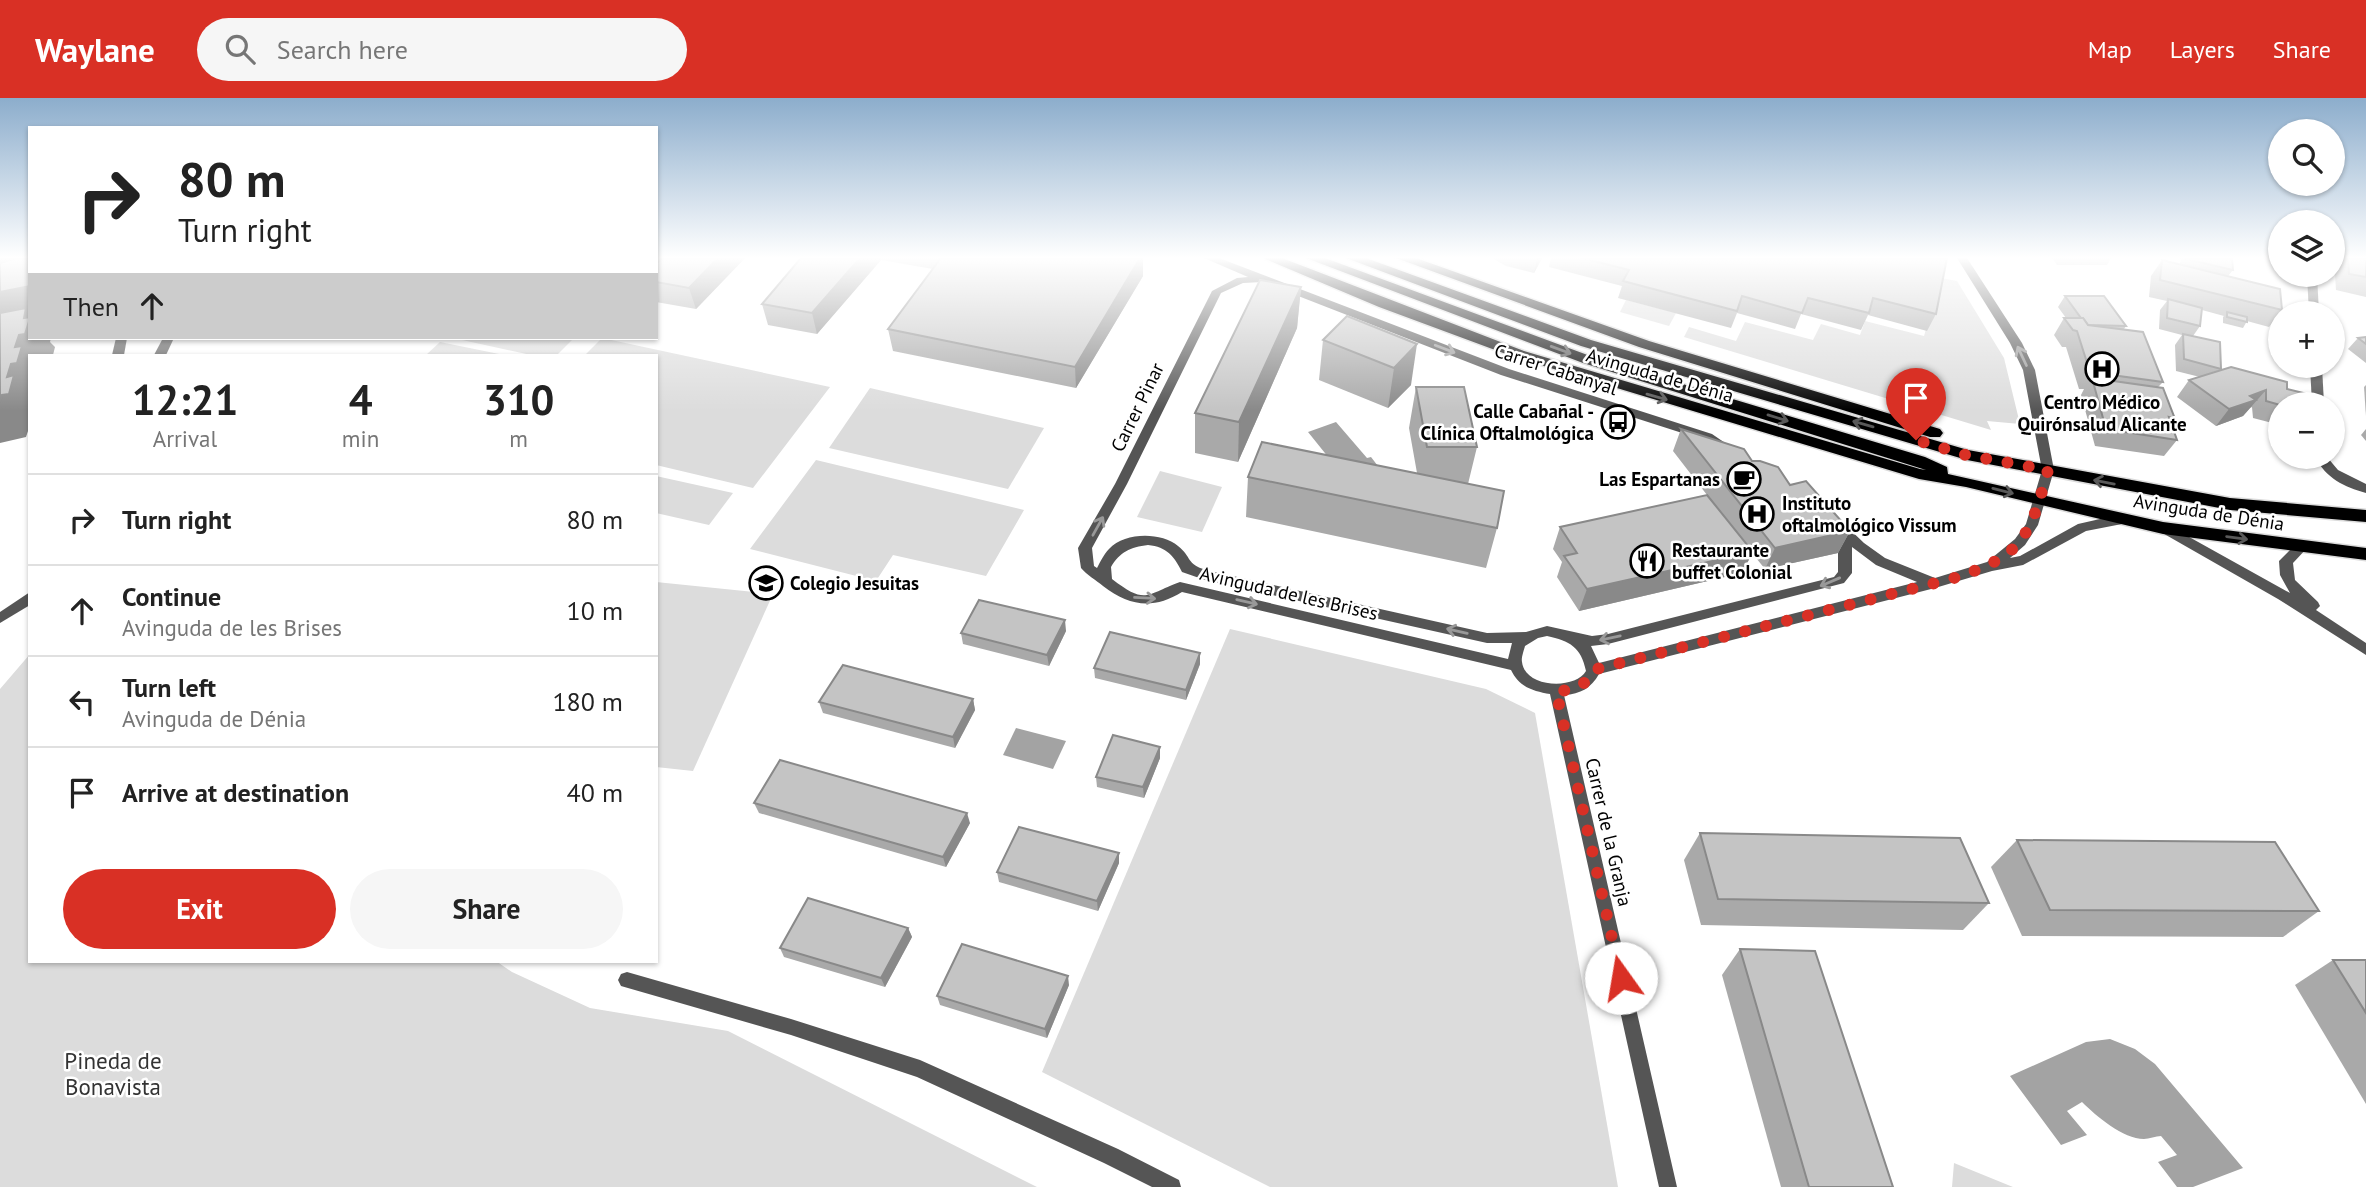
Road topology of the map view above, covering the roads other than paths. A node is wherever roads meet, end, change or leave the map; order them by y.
1 (1207, 309) edge
2 (1342, 309) edge
3 (1397, 309) edge
4 (1450, 309) edge
5 (1494, 309) edge
6 (1545, 309) edge
7 (1994, 309) edge
8 (1732, 450) edge
9 (2331, 469) edge
10 (2048, 470) junction
11 (1966, 482) junction
12 (2366, 489) edge
13 (2040, 500) junction
14 (2366, 516) edge
15 (2122, 519) junction
16 (2163, 528) junction
17 (2301, 547) junction
18 (2366, 554) edge
19 (1991, 566) junction
20 (1107, 581) junction
21 (1935, 583) junction
22 (28, 599) edge
23 (0, 618) edge
24 (2347, 636) junction
25 (1525, 637) junction
26 (1572, 638) junction
27 (2366, 648) edge
28 (1516, 666) junction
29 (1593, 670) junction
30 (1556, 691) junction
31 (628, 980) dead end
32 (1172, 1187) edge
33 (1668, 1187) edge

20 -> 1 street, Carrer Pinar
2 -> 8 street, Carrer Cabanyal
3 -> 11 main road, Avinguda de Dénia
4 -> 11 main road, Avinguda de Dénia
10 -> 5 main road, Avinguda de Dénia
6 - 10 main road, Avinguda de Dénia
10 -> 7 street
9 - 12 street
10 - 13 street
14 -> 10 main road, Avinguda de Dénia
11 -> 13 main road, Avinguda de Dénia
13 - 15 main road, Avinguda de Dénia
13 - 19 street
15 - 16 main road, Avinguda de Dénia
15 - 19 street
16 -> 17 main road, Avinguda de Dénia
16 - 24 street
17 - 18 main road, Avinguda de Dénia
17 - 24 street
19 - 21 street
25 -> 20 street, Avinguda de les Brises
20 -> 28 street, Avinguda de les Brises
21 -> 26 street
21 - 29 street
22 - 23 street
24 - 27 street
25 - 26 street
25 - 28 street
26 - 29 street
28 - 30 street
29 - 30 street
30 - 33 street, Carrer de la Granja
31 - 32 street

